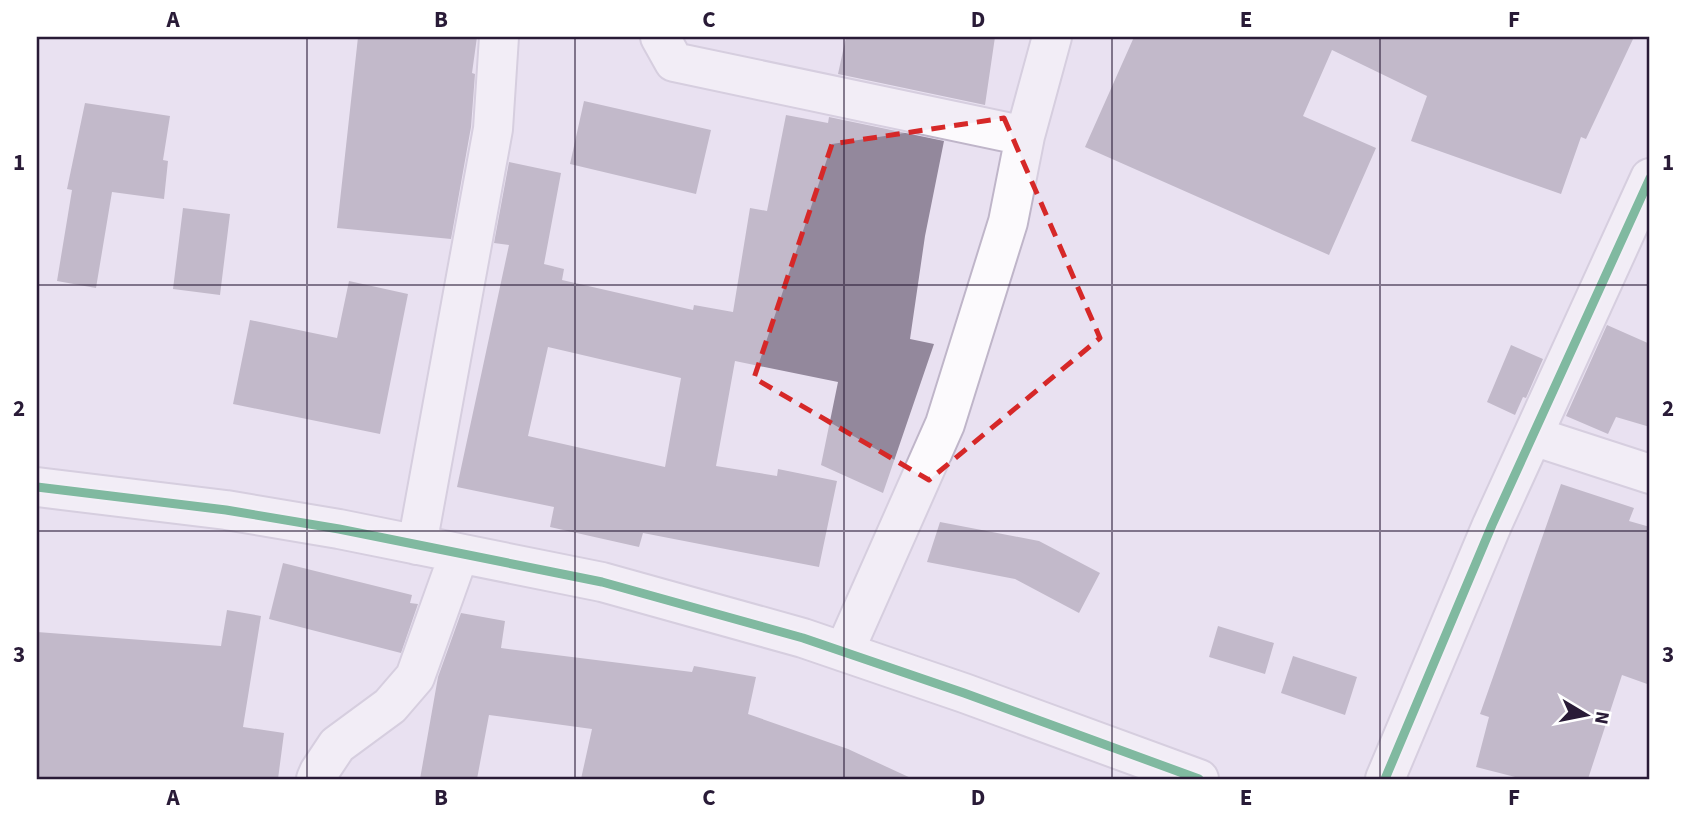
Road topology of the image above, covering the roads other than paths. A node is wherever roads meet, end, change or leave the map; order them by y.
1 (499, 37) edge
2 (660, 37) edge
3 (1052, 37) edge
4 (1025, 136) junction
5 (1650, 178) edge
6 (1533, 436) junction
7 (1650, 474) edge
8 (37, 487) edge
9 (417, 545) junction
10 (459, 554) junction
11 (844, 652) junction
12 (316, 779) edge
13 (1199, 779) edge
14 (1385, 779) edge

1 - 9 street
2 - 4 street
3 - 4 street
4 - 11 street
5 - 6 street
6 - 7 street
6 - 14 street
8 - 9 street
9 - 10 street
10 - 11 street
10 - 12 street
11 - 13 street

